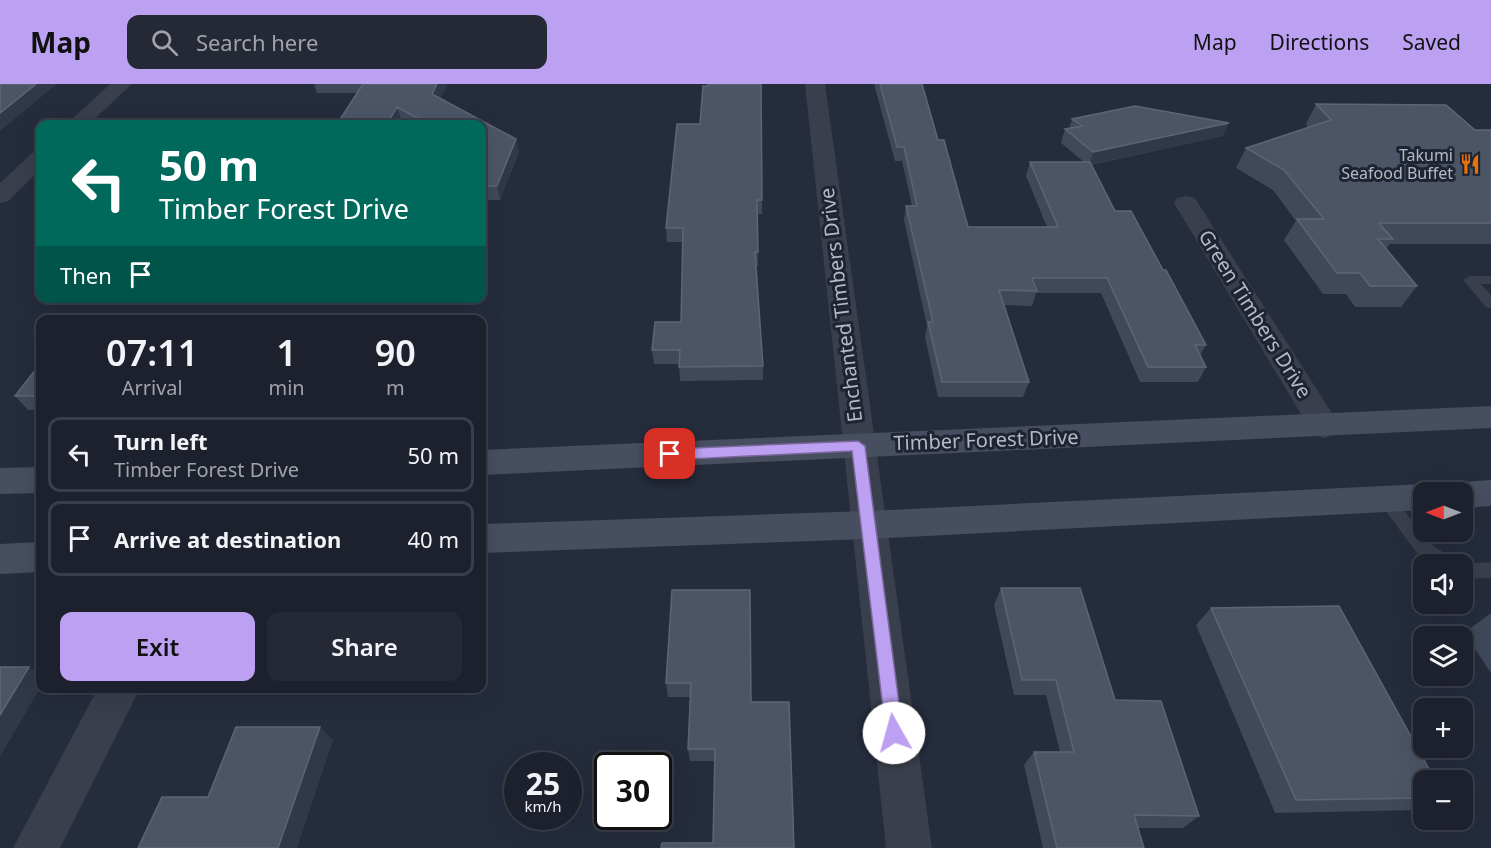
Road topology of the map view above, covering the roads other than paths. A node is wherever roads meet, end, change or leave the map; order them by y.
1 (122, 84) edge
2 (815, 84) edge
3 (82, 120) edge
4 (36, 162) edge
5 (36, 186) edge
6 (5, 191) edge
7 (1186, 203) dead end
8 (1491, 280) edge
9 (1491, 304) edge
10 (1491, 417) edge
11 (1324, 426) junction
12 (858, 446) junction
13 (486, 463) edge
14 (36, 480) edge
15 (0, 481) edge
16 (1491, 493) edge
17 (1473, 494) edge
18 (1413, 498) edge
19 (1387, 500) junction
20 (869, 525) junction
21 (486, 539) edge
22 (1432, 554) edge
23 (36, 557) edge
24 (0, 559) edge
25 (1491, 570) edge
26 (1473, 571) edge
27 (117, 693) edge
28 (36, 848) edge
29 (909, 848) edge

1 - 3 street
2 - 12 street, Enchanted Timbers Drive
4 - 6 street
5 - 6 street
7 - 11 street, Green Timbers Drive
8 - 9 lane
10 - 11 street, Timber Forest Drive
11 - 12 street, Timber Forest Drive
12 - 13 street, Timber Forest Drive
12 - 20 street, Enchanted Timbers Drive
14 - 15 street
16 - 17 street
18 - 19 street
19 - 20 street
19 - 22 lane
20 - 21 street
20 - 29 street, Enchanted Timbers Drive
23 - 24 street
25 - 26 lane
27 - 28 street

